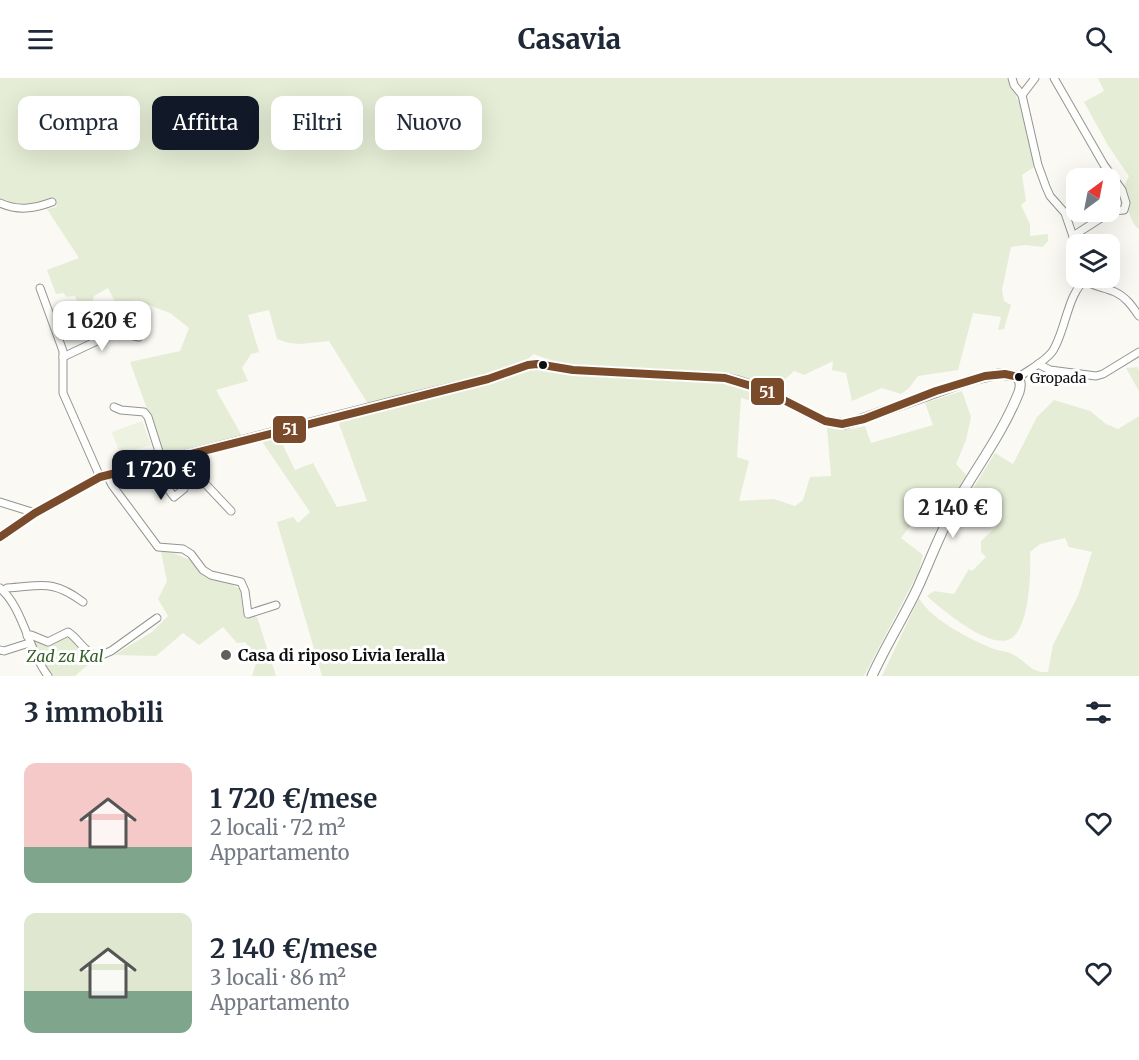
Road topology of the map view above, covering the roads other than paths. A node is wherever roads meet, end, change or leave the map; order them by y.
1 (1012, 78) edge
2 (1035, 78) edge
3 (1054, 78) edge
4 (1022, 95) junction
5 (52, 202) dead end
6 (0, 203) edge
7 (1072, 234) edge
8 (1076, 234) edge
9 (40, 288) dead end
10 (1078, 288) edge
11 (1099, 288) edge
12 (1139, 316) edge
13 (139, 337) dead end
14 (1139, 352) edge
15 (63, 357) junction
16 (1038, 364) junction
17 (1018, 377) junction
18 (114, 407) dead end
19 (180, 457) junction
20 (162, 461) junction
21 (150, 464) junction
22 (103, 476) junction
23 (184, 489) dead end
24 (0, 502) edge
25 (231, 511) dead end
26 (34, 513) junction
27 (0, 537) edge
28 (2, 590) edge
29 (83, 602) dead end
30 (276, 605) dead end
31 (157, 618) dead end
32 (28, 640) junction
33 (0, 650) edge
34 (48, 676) edge
35 (872, 676) edge

1 - 4 street
2 - 4 street
3 - 8 street
4 - 7 street
5 - 6 street
9 - 15 street
10 - 16 street
11 - 12 street
13 - 15 street
14 - 16 street
15 - 22 street
16 - 17 street
17 - 19 street
17 - 35 street
18 - 20 street
19 - 20 street
19 - 25 street
20 - 21 street
21 - 22 street
21 - 23 street
22 - 26 street
22 - 30 street
24 - 26 street
26 - 27 street
28 - 29 street
28 - 32 street
31 - 32 street
32 - 33 street
32 - 34 street

